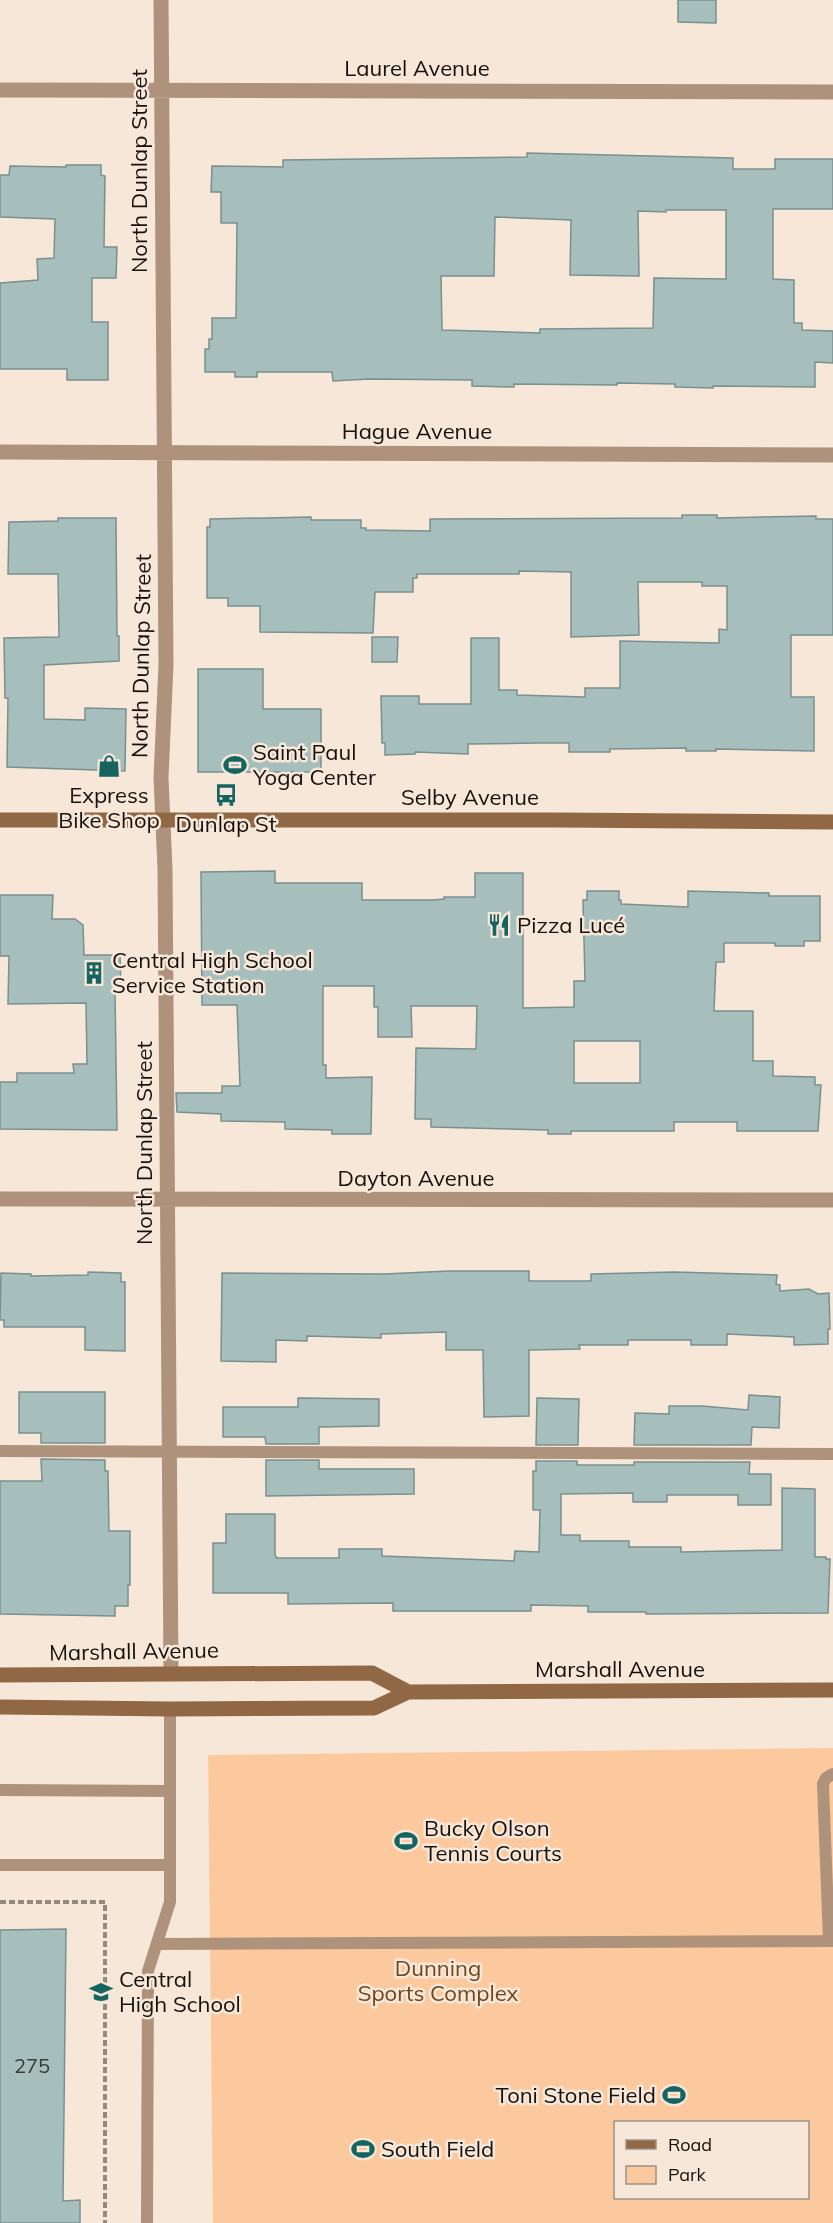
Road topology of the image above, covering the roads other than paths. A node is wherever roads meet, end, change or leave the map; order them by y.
1 (161, 0) edge
2 (0, 90) edge
3 (161, 90) junction
4 (833, 92) edge
5 (0, 452) edge
6 (163, 453) junction
7 (833, 455) edge
8 (0, 820) edge
9 (164, 821) junction
10 (833, 822) edge
11 (0, 1200) edge
12 (167, 1200) junction
13 (833, 1200) edge
14 (0, 1451) edge
15 (168, 1452) junction
16 (833, 1454) edge
17 (171, 1673) junction
18 (0, 1675) edge
19 (833, 1690) edge
20 (408, 1692) junction
21 (0, 1707) edge
22 (170, 1709) junction
23 (833, 1774) edge
24 (0, 1790) edge
25 (170, 1791) junction
26 (0, 1865) edge
27 (170, 1865) junction
28 (831, 1941) edge
29 (158, 1944) junction
30 (147, 2223) edge

1 - 3 street, North Dunlap Street
2 - 3 street, Laurel Avenue
3 - 4 street, Laurel Avenue
3 - 6 street, North Dunlap Street
5 - 6 street, Hague Avenue
6 - 7 street, Hague Avenue
6 - 9 street, North Dunlap Street
8 - 9 street, Selby Avenue
9 - 10 street, Selby Avenue
9 - 12 street, North Dunlap Street
11 - 12 street, Dayton Avenue
12 - 13 street, Dayton Avenue
12 - 15 street, North Dunlap Street
14 - 15 lane
15 - 16 lane
15 - 17 street, North Dunlap Street
17 - 18 street, Marshall Avenue
17 - 20 street, Marshall Avenue
19 - 20 street, Marshall Avenue
20 - 22 street, Marshall Avenue
21 - 22 street, Marshall Avenue
22 - 25 lane
23 - 28 lane
24 - 25 lane
25 - 27 lane
26 - 27 lane
27 - 29 lane
28 - 29 lane
29 - 30 lane

